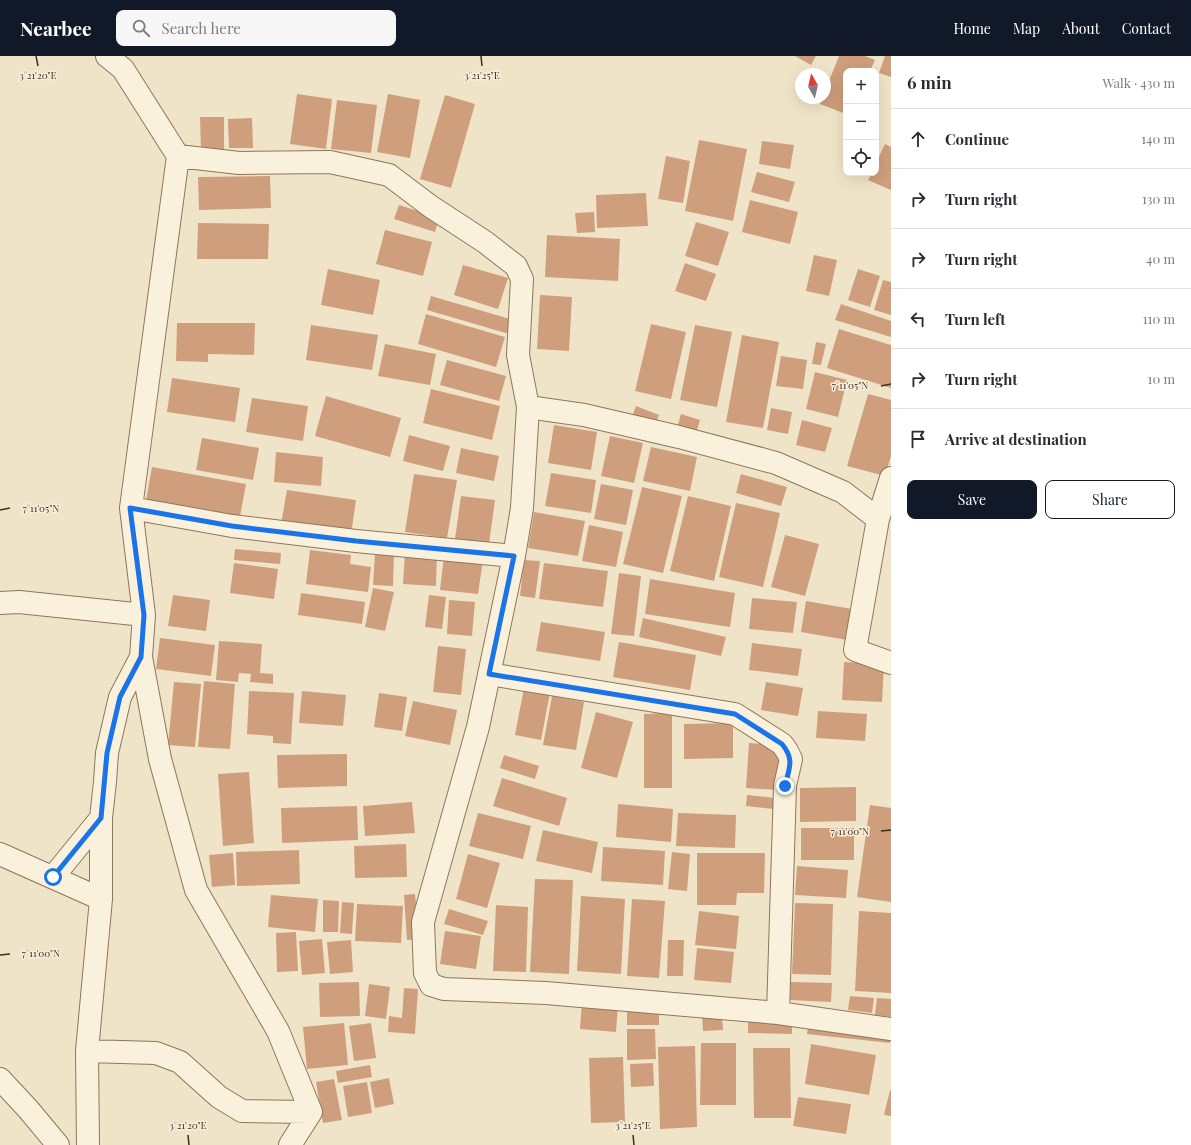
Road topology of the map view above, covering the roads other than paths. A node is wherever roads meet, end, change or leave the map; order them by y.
1 (107, 56) edge
2 (178, 156) junction
3 (528, 407) junction
4 (891, 478) edge
5 (130, 508) junction
6 (878, 519) junction
7 (514, 556) junction
8 (0, 603) edge
9 (144, 615) junction
10 (141, 657) junction
11 (891, 663) edge
12 (489, 674) junction
13 (101, 818) junction
14 (0, 854) edge
15 (53, 877) junction
16 (101, 899) junction
17 (778, 1013) junction
18 (891, 1029) edge
19 (87, 1051) junction
20 (0, 1079) edge
21 (311, 1112) junction
22 (58, 1145) edge
23 (88, 1145) edge
24 (290, 1145) edge

1 - 2 street
2 - 3 street
2 - 5 street
3 - 6 street
3 - 7 street
4 - 6 street
5 - 7 street
5 - 9 street
6 - 11 street
7 - 12 street
8 - 9 street
9 - 10 street
10 - 13 street
10 - 21 street
12 - 17 street
12 - 17 street
13 - 15 street
13 - 16 street
14 - 15 street
15 - 16 street
16 - 19 street
17 - 18 street
19 - 21 street
19 - 23 street
20 - 22 street
21 - 24 street

